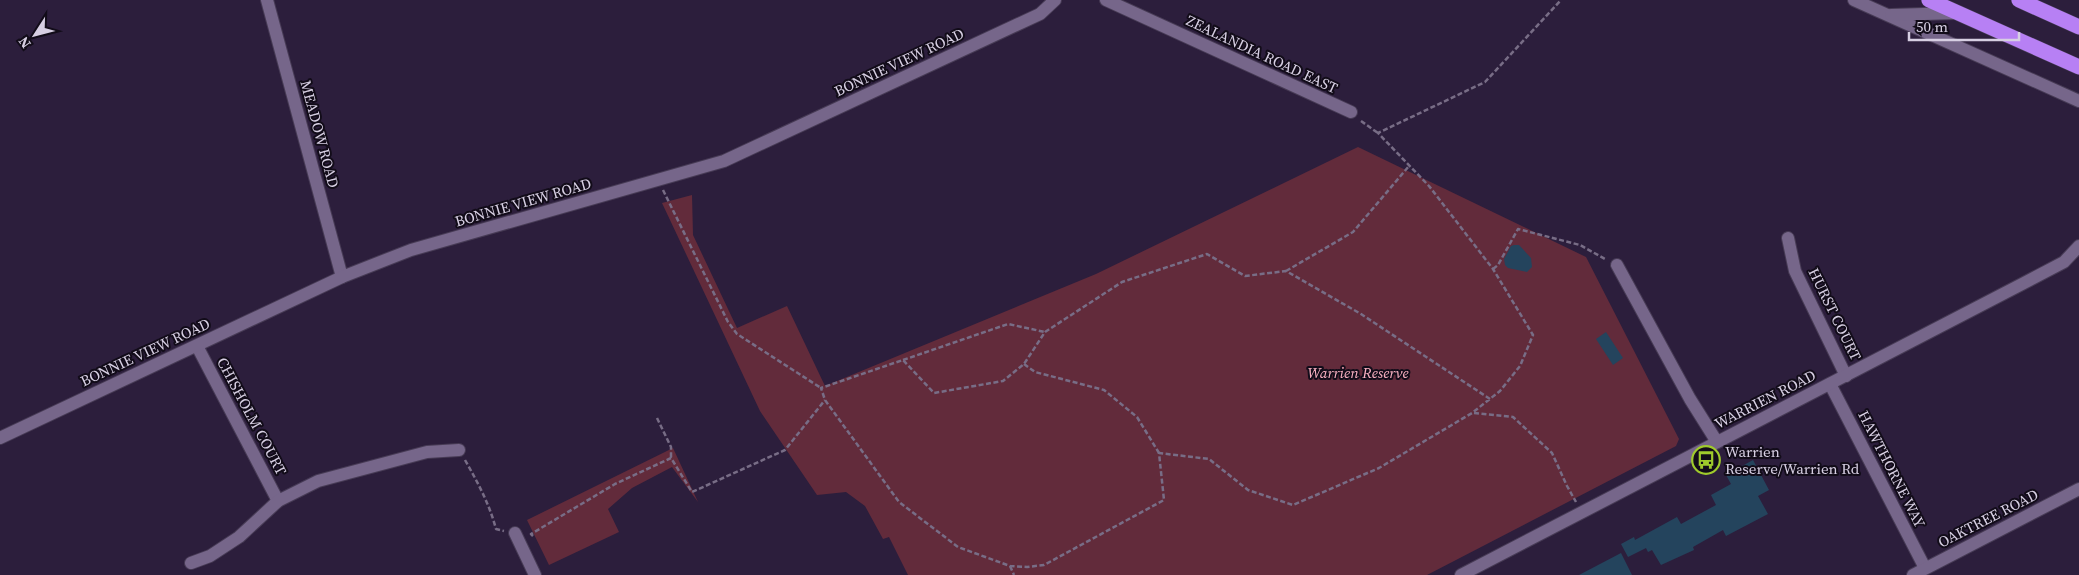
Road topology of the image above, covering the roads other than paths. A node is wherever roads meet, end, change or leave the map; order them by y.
1 (267, 0) edge
2 (1055, 0) edge
3 (1106, 0) edge
4 (1854, 0) edge
5 (1929, 0) edge
6 (2019, 0) edge
7 (1959, 13) junction
8 (1886, 15) junction
9 (2079, 27) edge
10 (2079, 68) edge
11 (2079, 101) edge
12 (1351, 112) road end
13 (1788, 238) dead end
14 (2079, 246) edge
15 (1617, 265) road end
16 (342, 277) junction
17 (197, 346) junction
18 (1846, 376) junction
19 (1830, 384) junction
20 (0, 438) edge
21 (1717, 442) junction
22 (459, 450) road end
23 (2079, 489) edge
24 (278, 501) junction
25 (515, 533) road end
26 (191, 562) dead end
27 (1925, 568) junction
28 (535, 575) edge
29 (1461, 575) edge
30 (1912, 575) edge

1 - 16 street, MEADOW ROAD
2 - 16 street, BONNIE VIEW ROAD
3 - 12 street, ZEALANDIA ROAD EAST
4 - 8 street
5 - 7 highway
6 - 9 highway
7 - 8 street
7 - 10 highway
8 - 11 street
13 - 18 street, HURST COURT
14 - 18 street, WARRIEN ROAD
15 - 21 street
16 - 17 street, BONNIE VIEW ROAD
17 - 20 street, BONNIE VIEW ROAD
17 - 24 street, CHISHOLM COURT
18 - 19 street, WARRIEN ROAD
19 - 21 street, WARRIEN ROAD
19 - 27 street, HAWTHORNE WAY
21 - 29 street, WARRIEN ROAD
22 - 24 street, CHISHOLM COURT
23 - 27 street, OAKTREE ROAD
24 - 26 street, CHISHOLM COURT
25 - 28 street
27 - 30 street, OAKTREE ROAD

